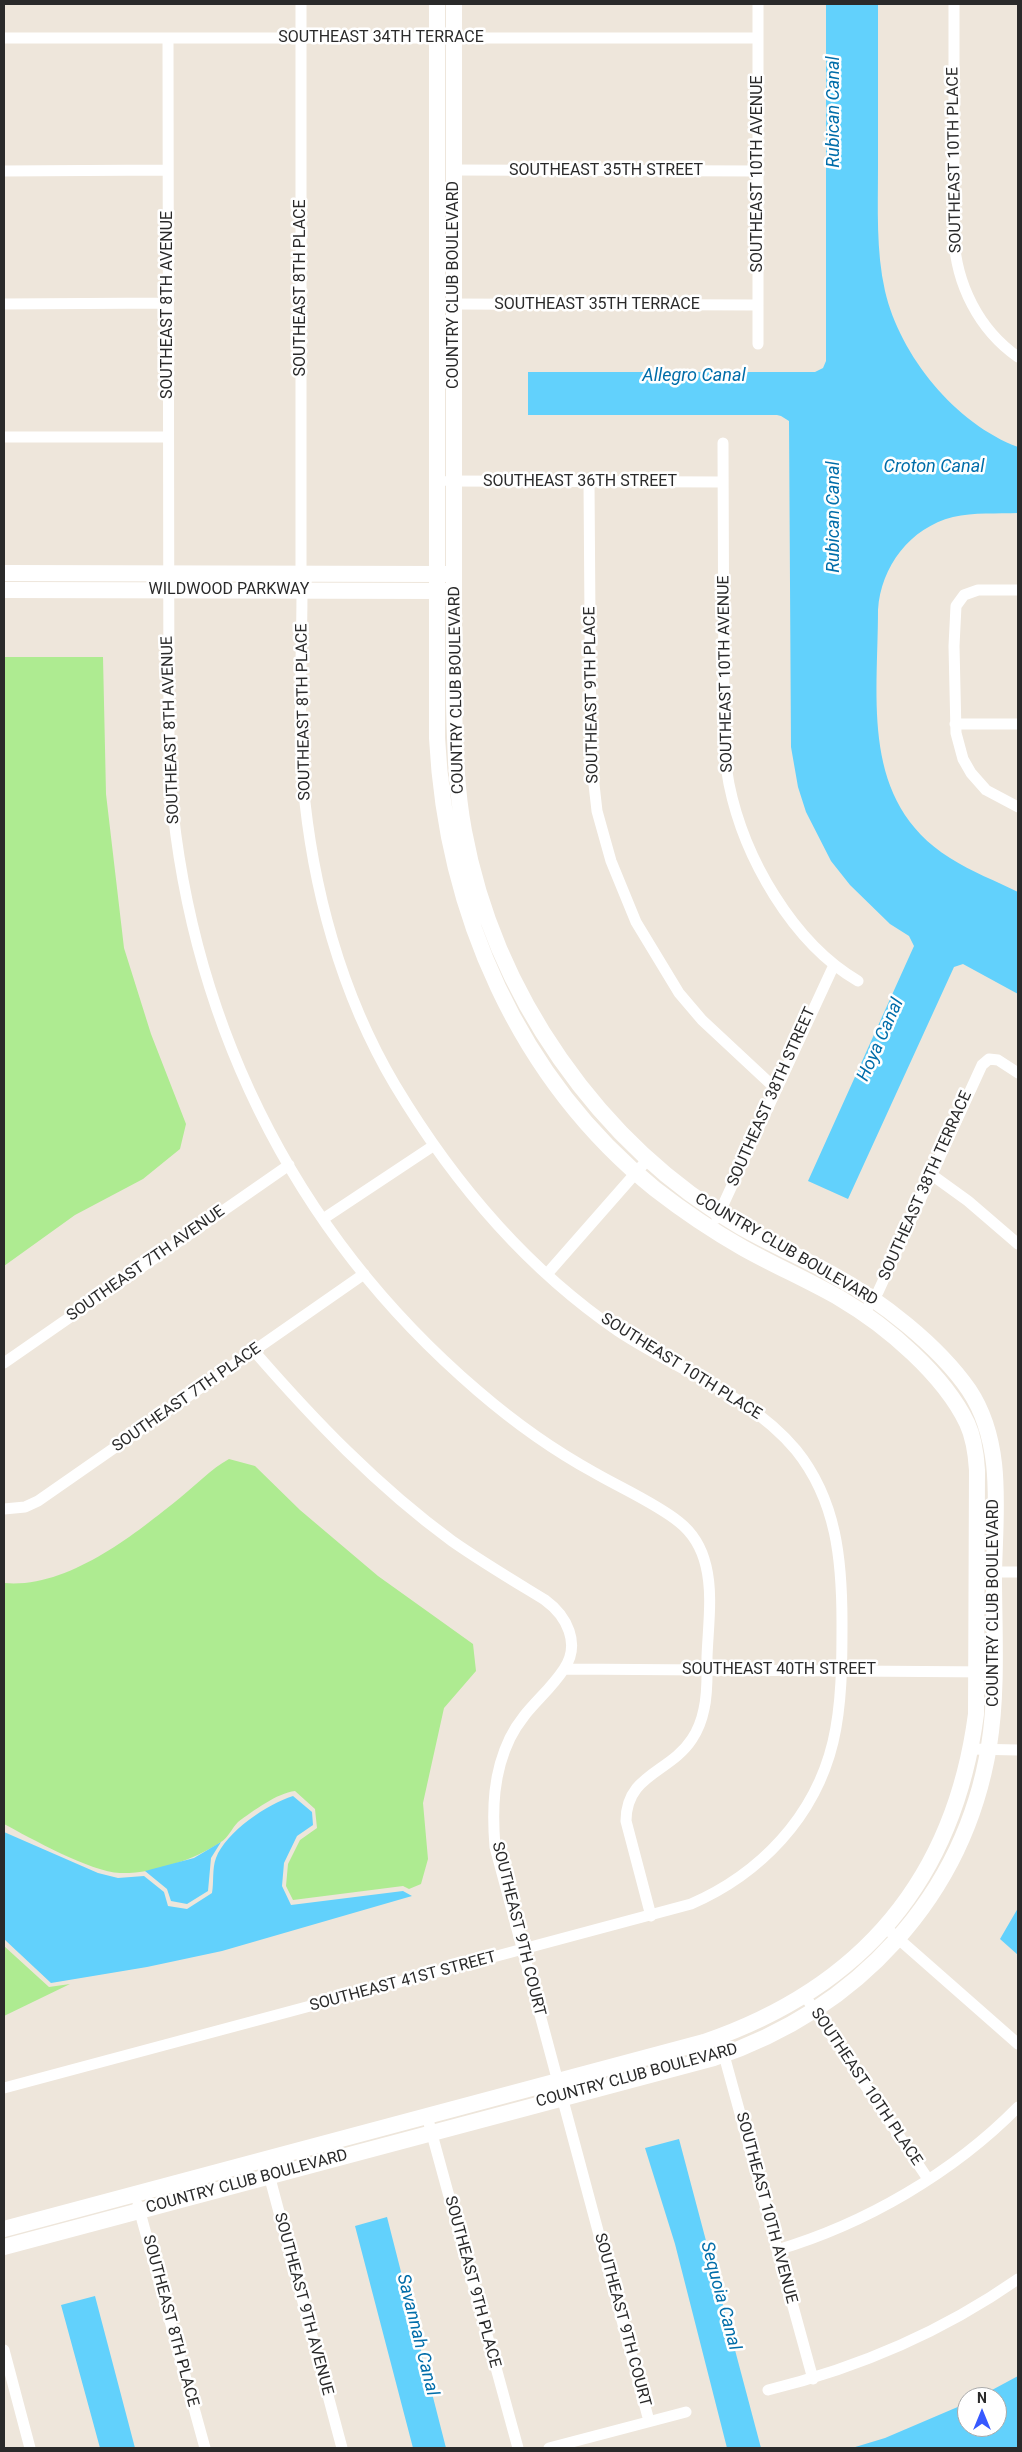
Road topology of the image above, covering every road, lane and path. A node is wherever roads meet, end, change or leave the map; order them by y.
1 (301, 4) edge
2 (437, 4) edge
3 (454, 4) edge
4 (758, 4) edge
5 (954, 4) edge
6 (4, 38) edge
7 (168, 38) junction
8 (300, 38) junction
9 (436, 38) junction
10 (454, 38) junction
11 (758, 38) junction
12 (168, 170) junction
13 (454, 170) junction
14 (4, 171) edge
15 (758, 171) junction
16 (168, 303) junction
17 (4, 304) edge
18 (436, 304) junction
19 (454, 304) junction
20 (758, 305) junction
21 (758, 344) dead end
22 (1018, 357) edge
23 (4, 437) edge
24 (168, 437) junction
25 (723, 443) dead end
26 (436, 481) junction
27 (454, 482) junction
28 (589, 482) junction
29 (723, 482) junction
30 (4, 573) edge
31 (167, 573) junction
32 (301, 573) junction
33 (436, 574) junction
34 (454, 574) junction
35 (4, 590) edge
36 (168, 590) junction
37 (302, 590) junction
38 (436, 590) junction
39 (1018, 590) edge
40 (454, 592) junction
41 (955, 724) junction
42 (1018, 724) edge
43 (1018, 807) edge
44 (834, 965) junction
45 (858, 981) dead end
46 (1018, 1073) edge
47 (776, 1089) junction
48 (433, 1146) junction
49 (648, 1159) junction
50 (289, 1165) junction
51 (636, 1173) junction
52 (932, 1175) junction
53 (719, 1214) junction
54 (323, 1219) junction
55 (712, 1229) junction
56 (1018, 1244) edge
57 (364, 1274) junction
58 (547, 1274) junction
59 (873, 1299) junction
60 (864, 1314) junction
61 (254, 1351) junction
62 (4, 1363) edge
63 (4, 1509) edge
64 (977, 1572) junction
65 (994, 1572) junction
66 (1018, 1572) edge
67 (565, 1668) junction
68 (707, 1670) junction
69 (841, 1671) junction
70 (976, 1672) junction
71 (994, 1672) junction
72 (970, 1749) junction
73 (989, 1749) junction
74 (1018, 1750) edge
75 (651, 1916) junction
76 (885, 1927) junction
77 (898, 1938) junction
78 (522, 1951) junction
79 (805, 1996) junction
80 (815, 2010) junction
81 (719, 2037) junction
82 (1018, 2044) edge
83 (724, 2054) junction
84 (557, 2081) junction
85 (4, 2088) edge
86 (561, 2097) junction
87 (1018, 2107) edge
88 (427, 2116) junction
89 (432, 2133) junction
90 (265, 2159) junction
91 (269, 2176) junction
92 (928, 2179) junction
93 (135, 2194) junction
94 (140, 2211) junction
95 (4, 2229) edge
96 (4, 2247) edge
97 (777, 2250) junction
98 (1018, 2279) edge
99 (4, 2350) edge
100 (812, 2379) junction
101 (768, 2390) dead end
102 (686, 2412) dead end
103 (649, 2421) junction
104 (30, 2448) edge
105 (205, 2448) edge
106 (342, 2448) edge
107 (518, 2448) edge
108 (549, 2448) edge

1 - 8 street, SOUTHEAST 8TH PLACE
2 - 9 main road, COUNTRY CLUB BOULEVARD
3 - 10 main road, COUNTRY CLUB BOULEVARD
4 - 11 street, SOUTHEAST 10TH AVENUE
5 - 22 street, SOUTHEAST 10TH PLACE
6 - 7 street, SOUTHEAST 34TH TERRACE
7 - 8 street, SOUTHEAST 34TH TERRACE
7 - 12 street, SOUTHEAST 8TH AVENUE
8 - 9 street, SOUTHEAST 34TH TERRACE
8 - 32 street, SOUTHEAST 8TH PLACE
9 - 10 street, SOUTHEAST 34TH TERRACE
9 - 18 main road, COUNTRY CLUB BOULEVARD
10 - 11 street, SOUTHEAST 34TH TERRACE
10 - 13 main road, COUNTRY CLUB BOULEVARD
11 - 15 street, SOUTHEAST 10TH AVENUE
12 - 14 street
12 - 16 street, SOUTHEAST 8TH AVENUE
13 - 15 street, SOUTHEAST 35TH STREET
13 - 19 main road, COUNTRY CLUB BOULEVARD
15 - 20 street, SOUTHEAST 10TH AVENUE
16 - 17 street
16 - 24 street, SOUTHEAST 8TH AVENUE
18 - 19 street, SOUTHEAST 35TH TERRACE
18 - 26 main road, COUNTRY CLUB BOULEVARD
19 - 20 street, SOUTHEAST 35TH TERRACE
19 - 27 main road, COUNTRY CLUB BOULEVARD
20 - 21 street, SOUTHEAST 10TH AVENUE
23 - 24 street
24 - 31 street, SOUTHEAST 8TH AVENUE
25 - 29 street, SOUTHEAST 10TH AVENUE
26 - 27 street, SOUTHEAST 36TH STREET
26 - 33 main road, COUNTRY CLUB BOULEVARD
27 - 28 street, SOUTHEAST 36TH STREET
27 - 34 main road, COUNTRY CLUB BOULEVARD
28 - 29 street, SOUTHEAST 36TH STREET
28 - 47 street, SOUTHEAST 9TH PLACE
29 - 44 street, SOUTHEAST 10TH AVENUE
30 - 31 main road, WILDWOOD PARKWAY
31 - 32 main road, WILDWOOD PARKWAY
31 - 36 street, SOUTHEAST 8TH AVENUE
32 - 33 main road, WILDWOOD PARKWAY
32 - 37 main road
33 - 34 main road, WILDWOOD PARKWAY
33 - 38 main road, COUNTRY CLUB BOULEVARD
34 - 40 main road, COUNTRY CLUB BOULEVARD
35 - 36 main road, WILDWOOD PARKWAY
36 - 37 main road, WILDWOOD PARKWAY
36 - 50 street, SOUTHEAST 8TH AVENUE
37 - 38 main road, WILDWOOD PARKWAY
37 - 48 street, SOUTHEAST 8TH PLACE
38 - 40 main road, WILDWOOD PARKWAY
38 - 51 main road, COUNTRY CLUB BOULEVARD
39 - 41 street
40 - 49 main road, COUNTRY CLUB BOULEVARD
41 - 42 street
41 - 43 street
44 - 45 street, SOUTHEAST 10TH AVENUE
44 - 47 street, SOUTHEAST 38TH STREET
46 - 52 street, SOUTHEAST 38TH TERRACE
47 - 53 street, SOUTHEAST 38TH STREET
48 - 54 street
48 - 58 street, SOUTHEAST 8TH PLACE
49 - 51 street
49 - 53 main road, COUNTRY CLUB BOULEVARD
50 - 54 street, SOUTHEAST 8TH AVENUE
50 - 62 street, SOUTHEAST 7TH AVENUE
51 - 55 main road, COUNTRY CLUB BOULEVARD
51 - 58 street
52 - 56 street
52 - 59 street, SOUTHEAST 38TH TERRACE
53 - 55 street, SOUTHEAST 38TH STREET
53 - 59 main road, COUNTRY CLUB BOULEVARD
54 - 57 street, SOUTHEAST 8TH AVENUE
55 - 60 main road, COUNTRY CLUB BOULEVARD
57 - 61 street, SOUTHEAST 7TH PLACE
57 - 68 street
58 - 69 street, SOUTHEAST 10TH PLACE
59 - 60 street, SOUTHEAST 38TH TERRACE
59 - 65 main road, COUNTRY CLUB BOULEVARD
60 - 64 main road, COUNTRY CLUB BOULEVARD
61 - 63 street, SOUTHEAST 7TH PLACE
61 - 67 street, SOUTHEAST 9TH COURT
64 - 65 street
64 - 70 main road, COUNTRY CLUB BOULEVARD
65 - 66 street
65 - 71 main road, COUNTRY CLUB BOULEVARD
67 - 68 street, SOUTHEAST 40TH STREET
67 - 78 street, SOUTHEAST 9TH COURT
68 - 69 street, SOUTHEAST 40TH STREET
68 - 75 street
69 - 70 street, SOUTHEAST 40TH STREET
69 - 75 street, SOUTHEAST 41ST STREET
70 - 71 street, SOUTHEAST 40TH STREET
70 - 72 main road, COUNTRY CLUB BOULEVARD
71 - 73 main road, COUNTRY CLUB BOULEVARD
72 - 73 street
72 - 76 main road, COUNTRY CLUB BOULEVARD
73 - 74 street
73 - 77 main road, COUNTRY CLUB BOULEVARD
75 - 78 street, SOUTHEAST 41ST STREET
76 - 77 street
76 - 79 main road, COUNTRY CLUB BOULEVARD
77 - 80 main road, COUNTRY CLUB BOULEVARD
77 - 82 street
78 - 84 street, SOUTHEAST 9TH COURT
78 - 85 street, SOUTHEAST 41ST STREET
79 - 80 street, SOUTHEAST 10TH PLACE
79 - 81 main road, COUNTRY CLUB BOULEVARD
80 - 83 main road, COUNTRY CLUB BOULEVARD
80 - 92 street, SOUTHEAST 10TH PLACE
81 - 83 street, SOUTHEAST 10TH AVENUE
81 - 84 main road, COUNTRY CLUB BOULEVARD
83 - 86 main road, COUNTRY CLUB BOULEVARD
83 - 97 street, SOUTHEAST 10TH AVENUE
84 - 86 street, SOUTHEAST 9TH COURT
84 - 88 main road, COUNTRY CLUB BOULEVARD
86 - 89 main road, COUNTRY CLUB BOULEVARD
86 - 103 street, SOUTHEAST 9TH COURT
87 - 92 street
88 - 89 street, SOUTHEAST 9TH PLACE
88 - 90 main road, COUNTRY CLUB BOULEVARD
89 - 91 main road, COUNTRY CLUB BOULEVARD
89 - 107 street, SOUTHEAST 9TH PLACE
90 - 91 street, SOUTHEAST 9TH AVENUE
90 - 93 main road, COUNTRY CLUB BOULEVARD
91 - 94 main road, COUNTRY CLUB BOULEVARD
91 - 106 street, SOUTHEAST 9TH AVENUE
92 - 97 street
93 - 94 street, SOUTHEAST 8TH PLACE
93 - 95 main road, COUNTRY CLUB BOULEVARD
94 - 96 main road, COUNTRY CLUB BOULEVARD
94 - 105 street, SOUTHEAST 8TH PLACE
97 - 100 street, SOUTHEAST 10TH AVENUE
98 - 100 street
99 - 104 street
100 - 101 street
102 - 103 street
103 - 108 street

